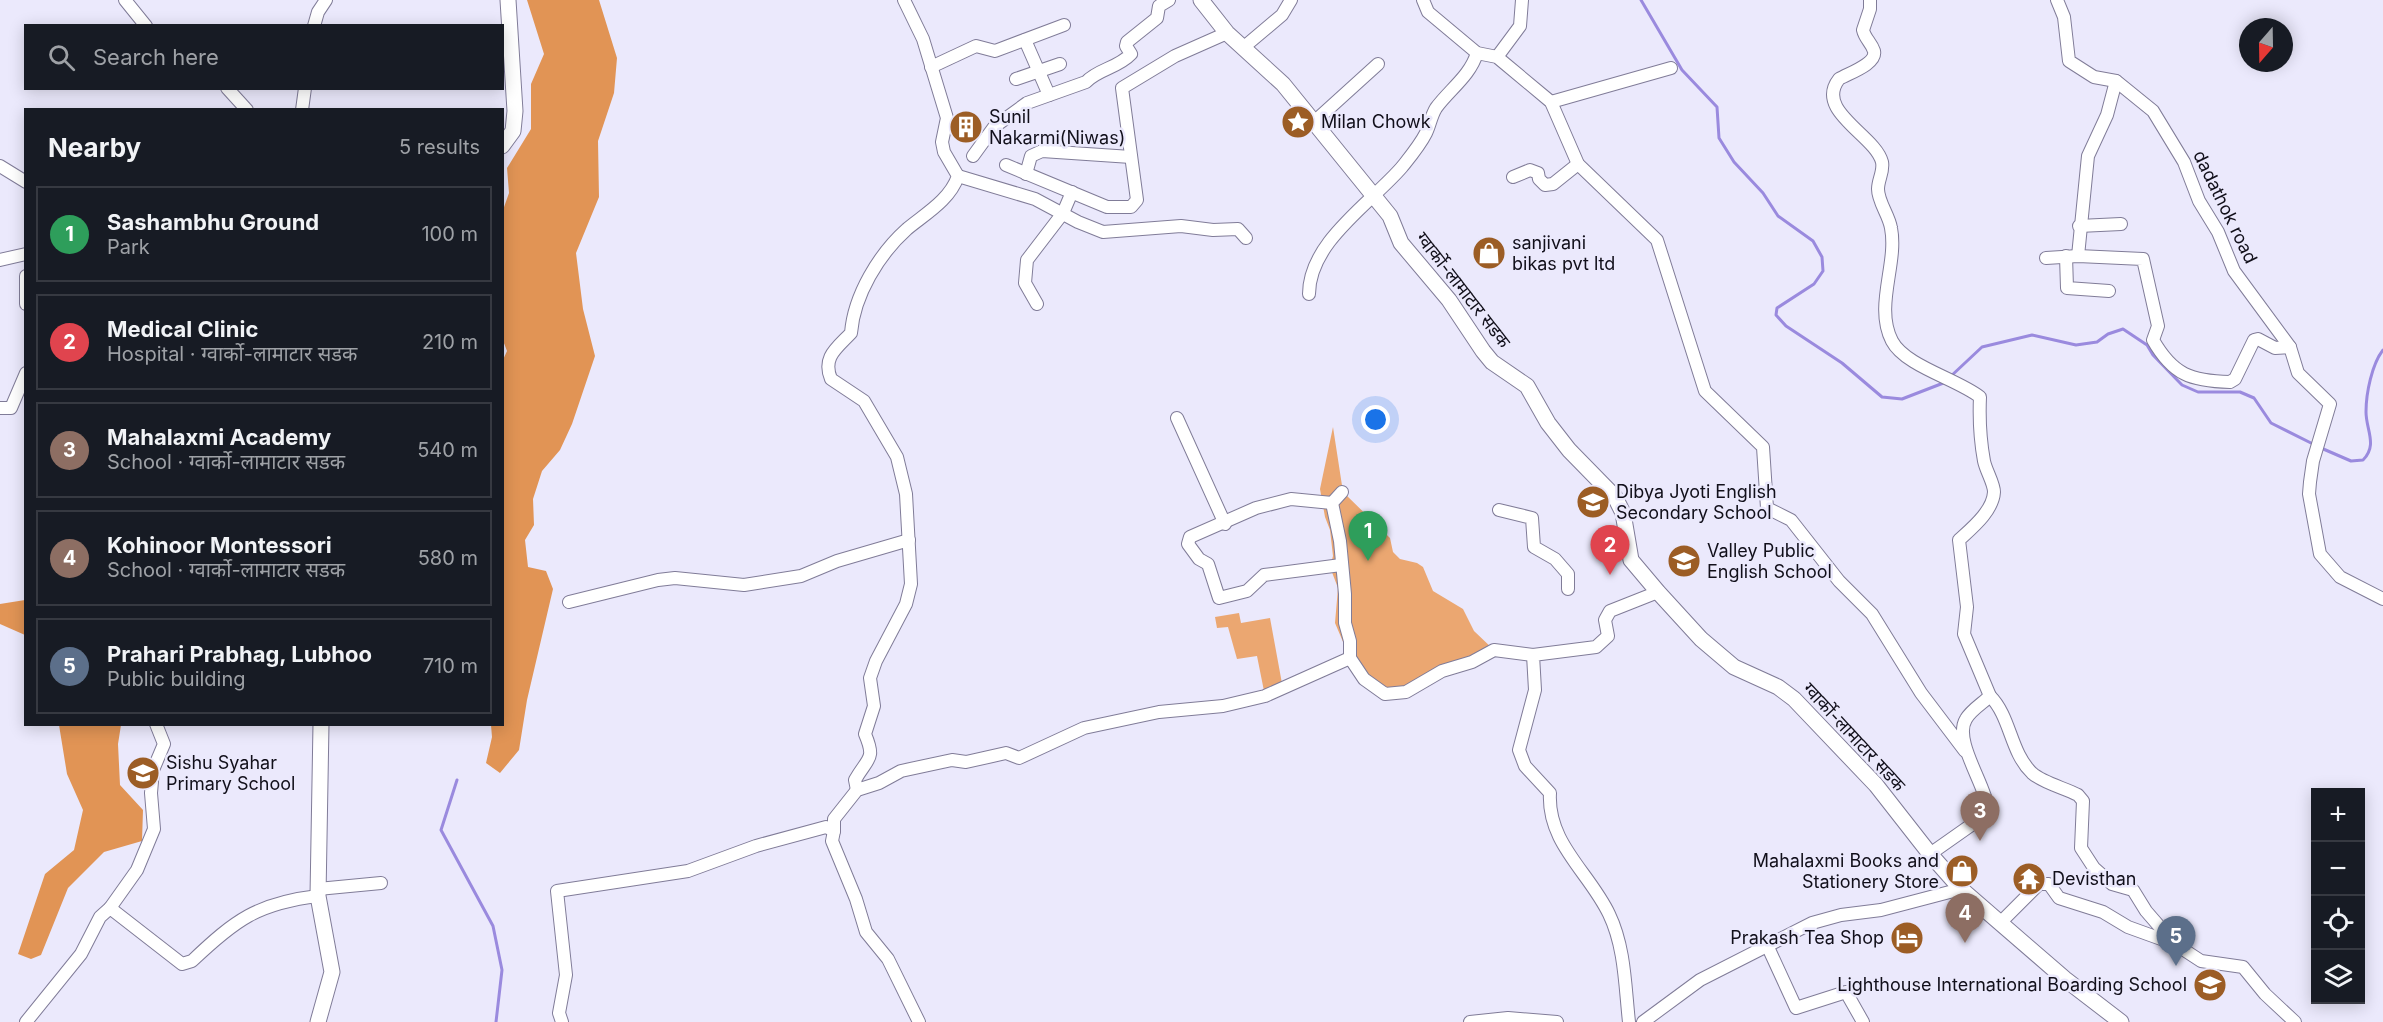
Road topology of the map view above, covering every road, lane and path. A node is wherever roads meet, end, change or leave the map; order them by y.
1 (125, 0) edge
2 (326, 0) edge
3 (508, 0) edge
4 (904, 0) edge
5 (1169, 0) edge
6 (1201, 0) edge
7 (1291, 0) edge
8 (1423, 0) edge
9 (1522, 0) edge
10 (1870, 0) edge
11 (2057, 0) edge
12 (144, 24) edge
13 (315, 24) edge
14 (1064, 26) dead end
15 (1227, 33) junction
16 (1025, 40) junction
17 (1244, 47) junction
18 (1477, 53) junction
19 (1497, 57) junction
20 (1060, 64) dead end
21 (1378, 64) dead end
22 (931, 67) junction
23 (1671, 68) dead end
24 (1037, 73) junction
25 (1016, 79) dead end
26 (2116, 81) junction
27 (229, 90) edge
28 (305, 90) edge
29 (1049, 96) junction
30 (1551, 102) junction
31 (245, 108) edge
32 (302, 108) edge
33 (1314, 122) junction
34 (504, 143) edge
35 (973, 156) dead end
36 (1131, 157) junction
37 (1578, 164) junction
38 (1006, 165) dead end
39 (0, 166) edge
40 (1026, 174) junction
41 (958, 176) junction
42 (1513, 177) dead end
43 (24, 181) edge
44 (1072, 192) junction
45 (1371, 195) junction
46 (1063, 213) junction
47 (2121, 224) dead end
48 (2079, 226) junction
49 (1246, 238) dead end
50 (24, 254) edge
51 (2072, 256) junction
52 (2046, 258) dead end
53 (0, 260) edge
54 (2109, 291) dead end
55 (1309, 294) dead end
56 (1037, 304) dead end
57 (2290, 347) junction
58 (24, 379) edge
59 (0, 408) edge
60 (1177, 418) dead end
61 (1342, 492) dead end
62 (1332, 503) junction
63 (1499, 510) dead end
64 (1225, 524) junction
65 (909, 540) junction
66 (1341, 565) junction
67 (1568, 589) dead end
68 (1658, 592) junction
69 (2383, 598) edge
70 (569, 602) dead end
71 (1533, 655) junction
72 (1350, 658) junction
73 (1990, 696) junction
74 (157, 726) edge
75 (321, 726) edge
76 (1965, 751) junction
77 (857, 790) junction
78 (834, 831) junction
79 (1930, 854) junction
80 (381, 883) dead end
81 (1961, 889) junction
82 (318, 893) junction
83 (110, 908) junction
84 (2000, 923) junction
85 (2175, 944) junction
86 (1767, 945) junction
87 (26, 1022) edge
88 (318, 1022) edge
89 (562, 1022) edge
90 (919, 1022) edge
91 (1470, 1022) edge
92 (1557, 1022) edge
93 (1629, 1022) edge
94 (1642, 1022) edge
95 (1863, 1022) edge
96 (2121, 1022) edge
97 (2295, 1022) edge

1 - 12 street
2 - 13 street
3 - 34 main road
4 - 22 street
5 - 29 street
6 - 15 main road, ग्वार्को-लामाटार सडक
7 - 17 street
8 - 18 street
9 - 19 street
10 - 73 street
11 - 26 street, dadathok road
14 - 16 street
15 - 17 main road, ग्वार्को-लामाटार सडक
15 - 36 street
16 - 22 street
16 - 24 street
17 - 33 main road, ग्वार्को-लामाटार सडक
18 - 19 street
18 - 45 street
19 - 30 street
20 - 24 street
21 - 33 street
22 - 41 street
23 - 30 street
24 - 25 street
24 - 29 street
26 - 48 street
26 - 57 street, dadathok road
27 - 31 street
28 - 32 street
29 - 35 street
30 - 37 street
33 - 45 main road, ग्वार्को-लामाटार सडक
36 - 40 street
36 - 44 street
37 - 42 street
37 - 76 street
38 - 40 street
39 - 43 street
40 - 44 street
41 - 46 street
41 - 65 street
44 - 46 street
45 - 55 street
45 - 68 main road, ग्वार्को-लामाटार सडक
46 - 49 street
46 - 56 street
47 - 48 street
48 - 51 street
50 - 53 street
51 - 52 street
51 - 54 street
51 - 57 street
57 - 69 street, dadathok road
58 - 59 street
60 - 64 street
61 - 62 street
62 - 64 street
62 - 66 street
63 - 67 street
64 - 66 street
65 - 70 street
65 - 77 street
66 - 72 street
68 - 71 street
68 - 79 main road, ग्वार्को-लामाटार सडक
71 - 72 street
71 - 93 street
72 - 77 street
73 - 76 street
73 - 85 street
74 - 83 street
75 - 82 main road
76 - 79 street
77 - 78 street
78 - 89 street
78 - 90 street
79 - 81 main road, ग्वार्को-लामाटार सडक
80 - 82 street
81 - 84 main road, ग्वार्को-लामाटार सडक
81 - 86 street
82 - 83 street
82 - 88 main road
83 - 87 street
84 - 85 street
84 - 96 main road, ग्वार्को-लामाटार सडक
85 - 97 street
86 - 94 street
86 - 95 street
91 - 92 street

